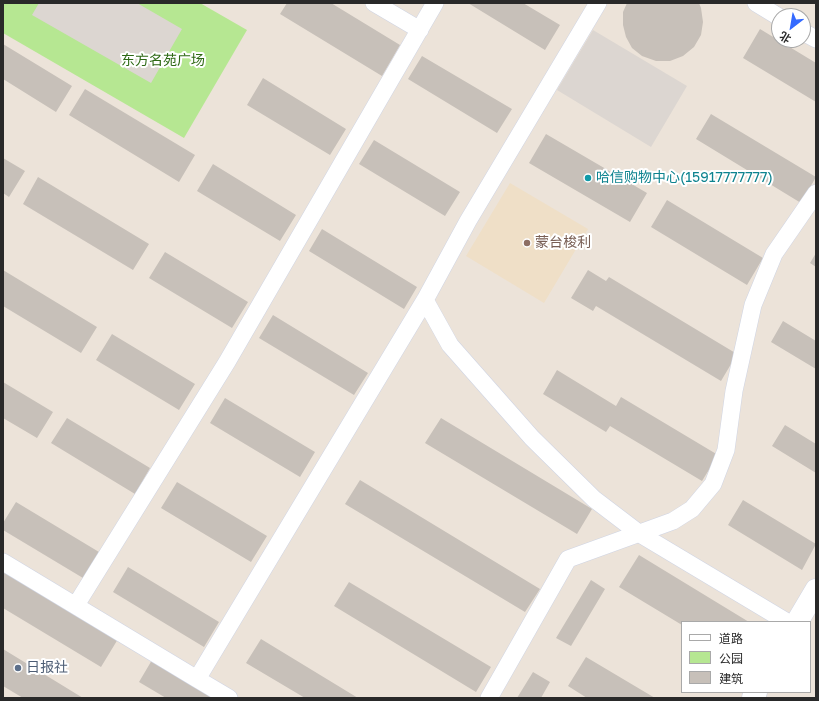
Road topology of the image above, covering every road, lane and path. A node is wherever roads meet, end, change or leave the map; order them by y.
1 (374, 3) edge
2 (435, 3) edge
3 (598, 3) edge
4 (756, 3) edge
5 (771, 12) edge
6 (420, 30) junction
7 (816, 193) edge
8 (425, 300) junction
9 (640, 534) junction
10 (3, 562) edge
11 (816, 590) edge
12 (76, 605) junction
13 (785, 621) edge
14 (798, 621) edge
15 (197, 679) junction
16 (229, 698) edge
17 (489, 698) edge

1 - 6 street
2 - 6 street
3 - 8 street
4 - 5 street
6 - 12 street
7 - 9 street
8 - 9 street
8 - 15 street
9 - 13 street
9 - 17 street
10 - 12 street
11 - 14 street
12 - 15 street
15 - 16 street

